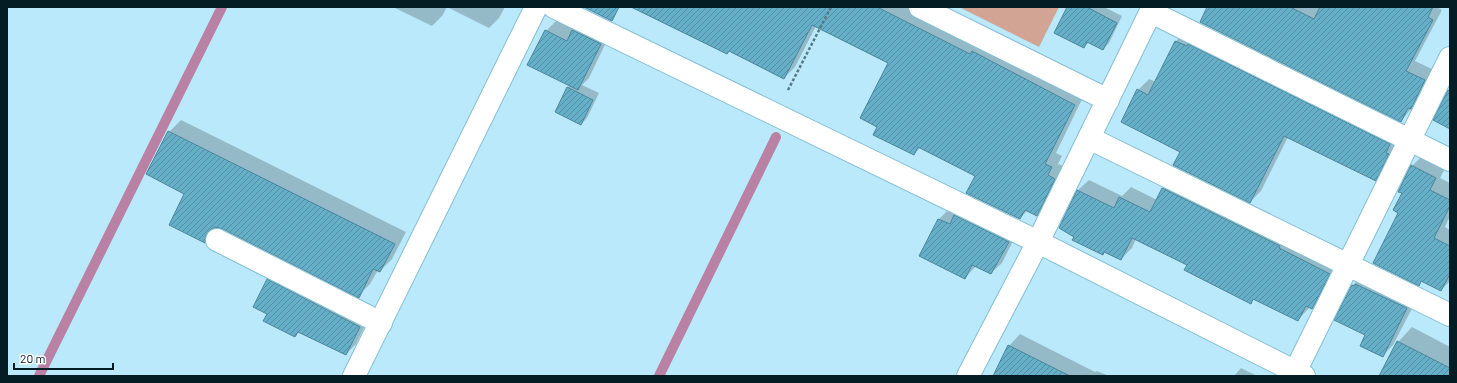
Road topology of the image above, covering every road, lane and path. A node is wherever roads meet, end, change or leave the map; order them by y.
1 (536, 7) edge
2 (554, 7) edge
3 (831, 7) edge
4 (920, 7) edge
5 (1152, 9) edge
6 (1450, 58) edge
7 (1108, 100) junction
8 (776, 115) junction
9 (1089, 138) junction
10 (1409, 141) junction
11 (1450, 160) edge
12 (217, 240) dead end
13 (1038, 242) junction
14 (1348, 266) junction
15 (1450, 315) edge
16 (381, 323) junction
17 (1300, 374) edge
18 (354, 376) edge
19 (968, 376) edge

1 - 16 street
2 - 8 street
3 - 8 path
4 - 7 street
5 - 7 street
5 - 10 street
6 - 10 street
7 - 9 street
8 - 13 street
9 - 13 street
9 - 14 street
10 - 11 street
10 - 14 street
12 - 16 street
13 - 17 street
13 - 19 street
14 - 15 street
14 - 17 street
16 - 18 street

